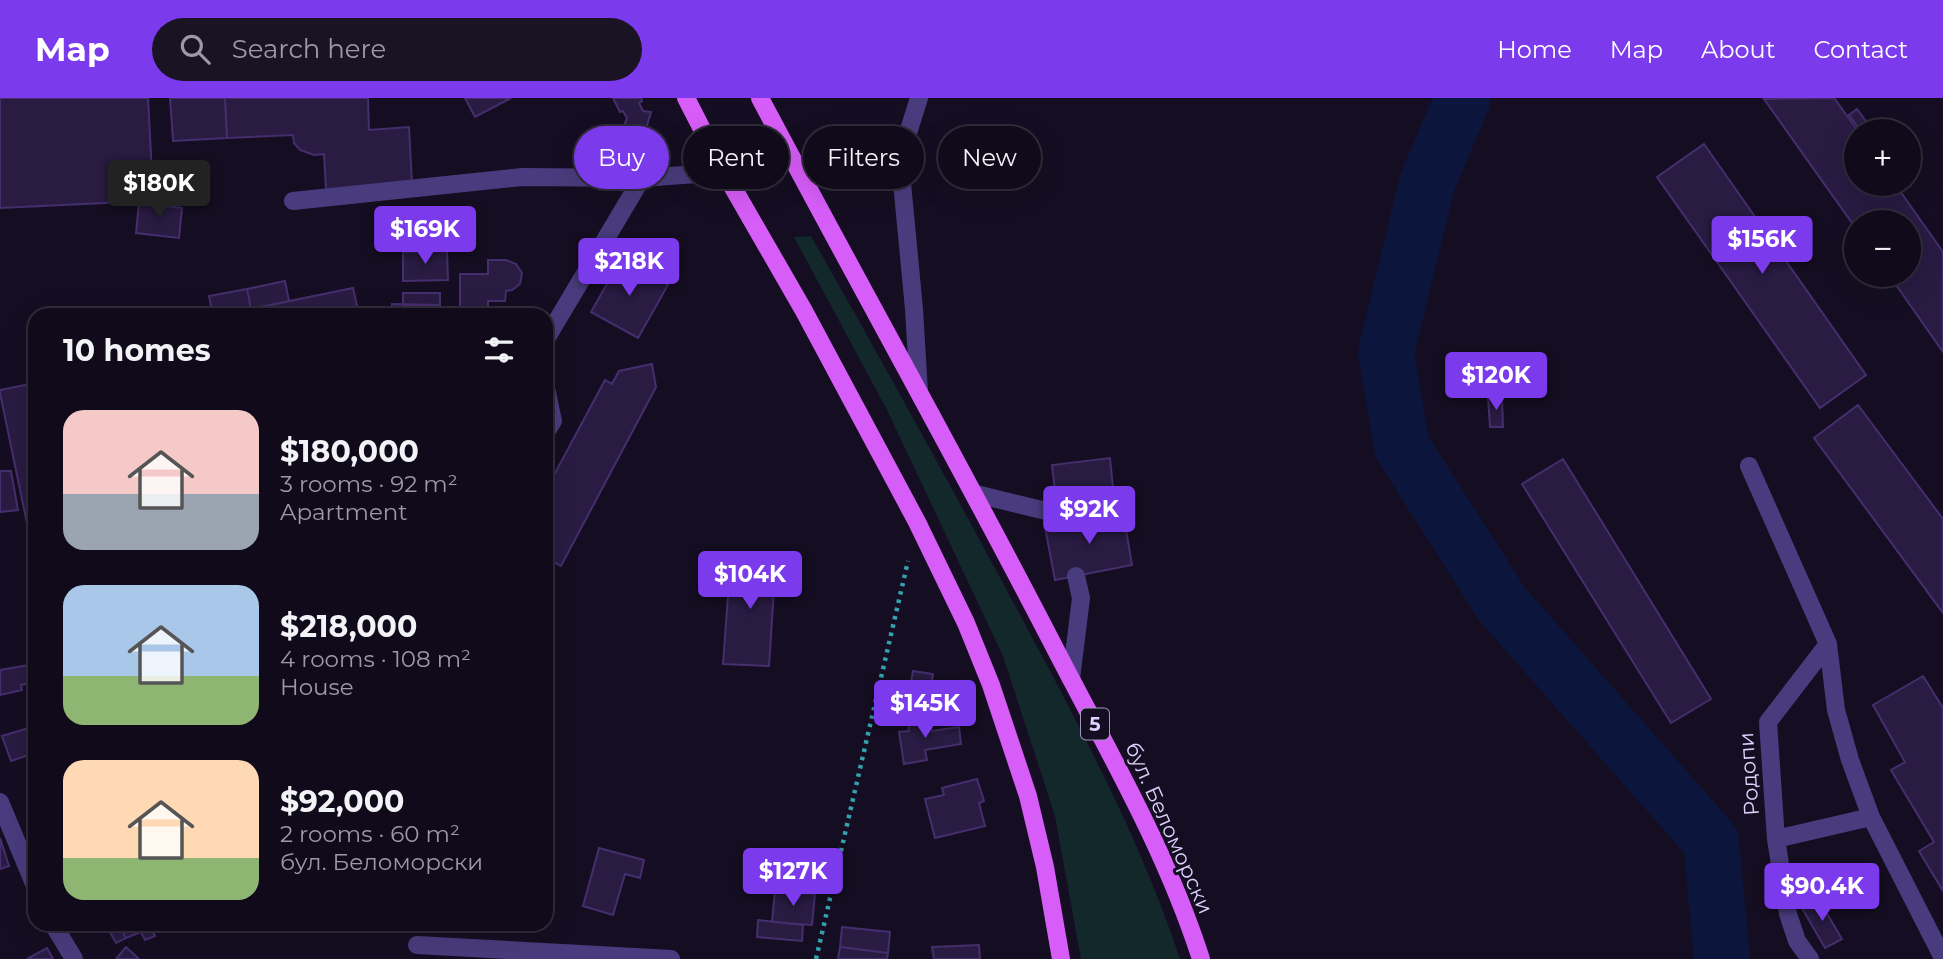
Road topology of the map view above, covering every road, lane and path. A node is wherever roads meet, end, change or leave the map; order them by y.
1 (686, 98) edge
2 (760, 98) edge
3 (919, 98) edge
4 (700, 126) edge
5 (775, 126) edge
6 (789, 154) edge
7 (574, 177) edge
8 (635, 189) edge
9 (734, 189) edge
10 (293, 201) dead end
11 (553, 327) edge
12 (919, 392) junction
13 (1749, 466) dead end
14 (976, 494) junction
15 (917, 522) junction
16 (1064, 523) dead end
17 (1076, 576) dead end
18 (1828, 644) junction
19 (1071, 679) junction
20 (0, 802) edge
21 (1871, 817) junction
22 (1776, 838) junction
23 (28, 869) edge
24 (57, 931) edge
25 (417, 945) dead end
26 (1943, 958) edge
27 (74, 959) edge
28 (671, 959) edge
29 (816, 959) edge
30 (1061, 959) edge
31 (1201, 959) edge
32 (1810, 959) edge

1 - 4 main road
2 - 5 main road, 5
3 - 12 street
6 - 12 main road, 5
7 - 10 street
8 - 11 street
9 - 15 main road
12 - 14 main road, 5
13 - 18 street
14 - 16 street
14 - 19 main road, бул. Беломорски / 5
15 - 29 path
15 - 30 main road
17 - 19 street
18 - 21 street
18 - 22 street, Родопи
19 - 31 main road, бул. Беломорски / 5
20 - 23 street
21 - 22 street, Родопи
21 - 26 street
22 - 32 street, Родопи
24 - 27 street
25 - 28 street

